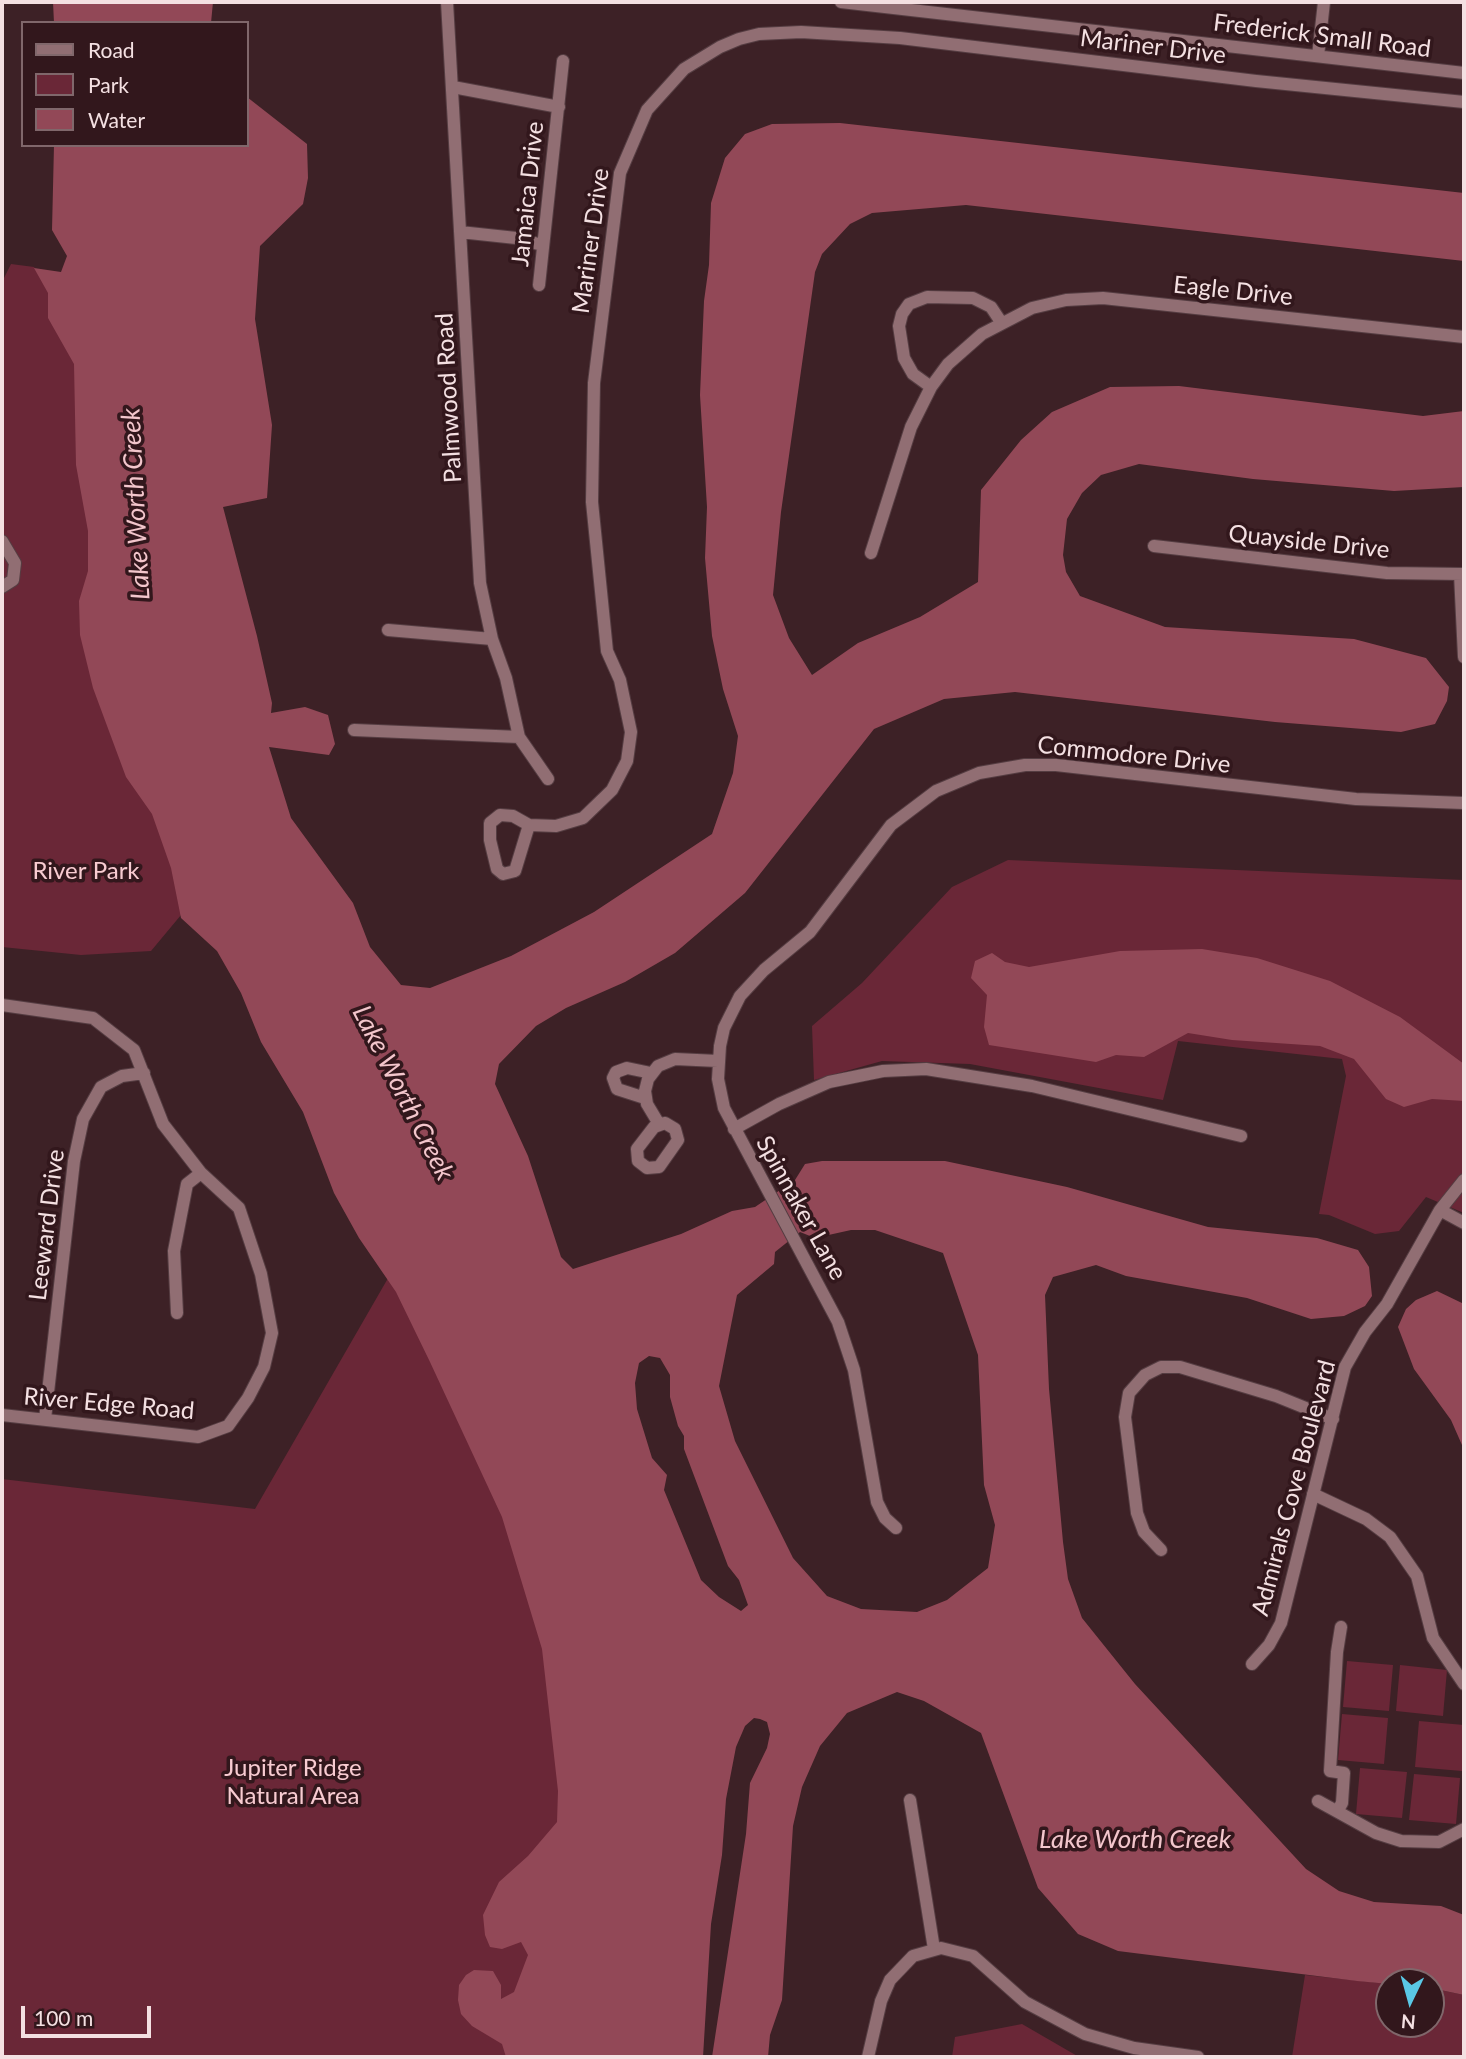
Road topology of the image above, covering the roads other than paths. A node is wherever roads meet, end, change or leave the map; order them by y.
1 (447, 2) edge
2 (841, 2) edge
3 (1324, 2) edge
4 (1318, 57) junction
5 (563, 61) dead end
6 (1464, 73) edge
7 (453, 87) junction
8 (1464, 102) edge
9 (559, 107) junction
10 (460, 232) junction
11 (542, 245) junction
12 (539, 285) dead end
13 (1001, 322) junction
14 (1464, 337) edge
15 (931, 387) junction
16 (2, 541) edge
17 (1154, 546) dead end
18 (871, 553) dead end
19 (1462, 574) edge
20 (2, 587) edge
21 (388, 630) dead end
22 (492, 639) junction
23 (1464, 657) edge
24 (354, 730) dead end
25 (519, 737) junction
26 (548, 779) dead end
27 (1464, 803) edge
28 (529, 825) junction
29 (2, 1005) edge
30 (718, 1061) junction
31 (144, 1073) junction
32 (651, 1073) junction
33 (645, 1098) junction
34 (659, 1124) dead end
35 (733, 1129) junction
36 (1241, 1136) dead end
37 (201, 1173) junction
38 (1464, 1180) edge
39 (1440, 1210) junction
40 (1464, 1223) edge
41 (177, 1313) dead end
42 (2, 1415) edge
43 (45, 1419) junction
44 (1333, 1419) junction
45 (1313, 1494) junction
46 (896, 1528) dead end
47 (1161, 1550) dead end
48 (1341, 1627) dead end
49 (1251, 1664) dead end
50 (1464, 1684) edge
51 (910, 1800) dead end
52 (1318, 1801) dead end
53 (1338, 1810) junction
54 (1464, 1829) edge
55 (934, 1949) junction
56 (868, 2057) edge
57 (1198, 2057) edge

1 - 7 street, Palmwood Road
2 - 4 street, Frederick Small Road
3 - 4 street
4 - 6 street, Frederick Small Road
5 - 9 street, Jamaica Drive
7 - 9 street, Jamaica Drive
7 - 10 street, Palmwood Road
8 - 28 street, Mariner Drive
9 - 11 street, Jamaica Drive
10 - 11 street
10 - 22 street, Palmwood Road
11 - 12 street, Jamaica Drive
13 - 14 street, Eagle Drive
13 - 15 street, Eagle Drive
13 - 15 street
15 - 18 street, Eagle Drive
16 - 20 street
17 - 19 street, Quayside Drive
19 - 23 street, Quayside Drive
21 - 22 street
22 - 25 street, Palmwood Road
24 - 25 street
25 - 26 street, Palmwood Road
27 - 30 street, Commodore Drive
28 - 28 street, Mariner Drive
29 - 31 street, River Edge Road
30 - 32 street
30 - 35 street, Commodore Drive
31 - 37 street, River Edge Road
31 - 43 street, Leeward Drive
32 - 33 street
32 - 33 street
33 - 34 street
35 - 36 street, Spinnaker Lane
35 - 46 street, Spinnaker Lane
37 - 41 street
37 - 43 street, River Edge Road
38 - 39 street, Admirals Cove Boulevard
39 - 40 street
39 - 44 street, Admirals Cove Boulevard
42 - 43 street, River Edge Road
44 - 45 street, Admirals Cove Boulevard
44 - 47 street
45 - 49 street, Admirals Cove Boulevard
45 - 50 street
48 - 53 street
51 - 55 street
52 - 53 street
53 - 54 street
55 - 56 street
55 - 57 street

